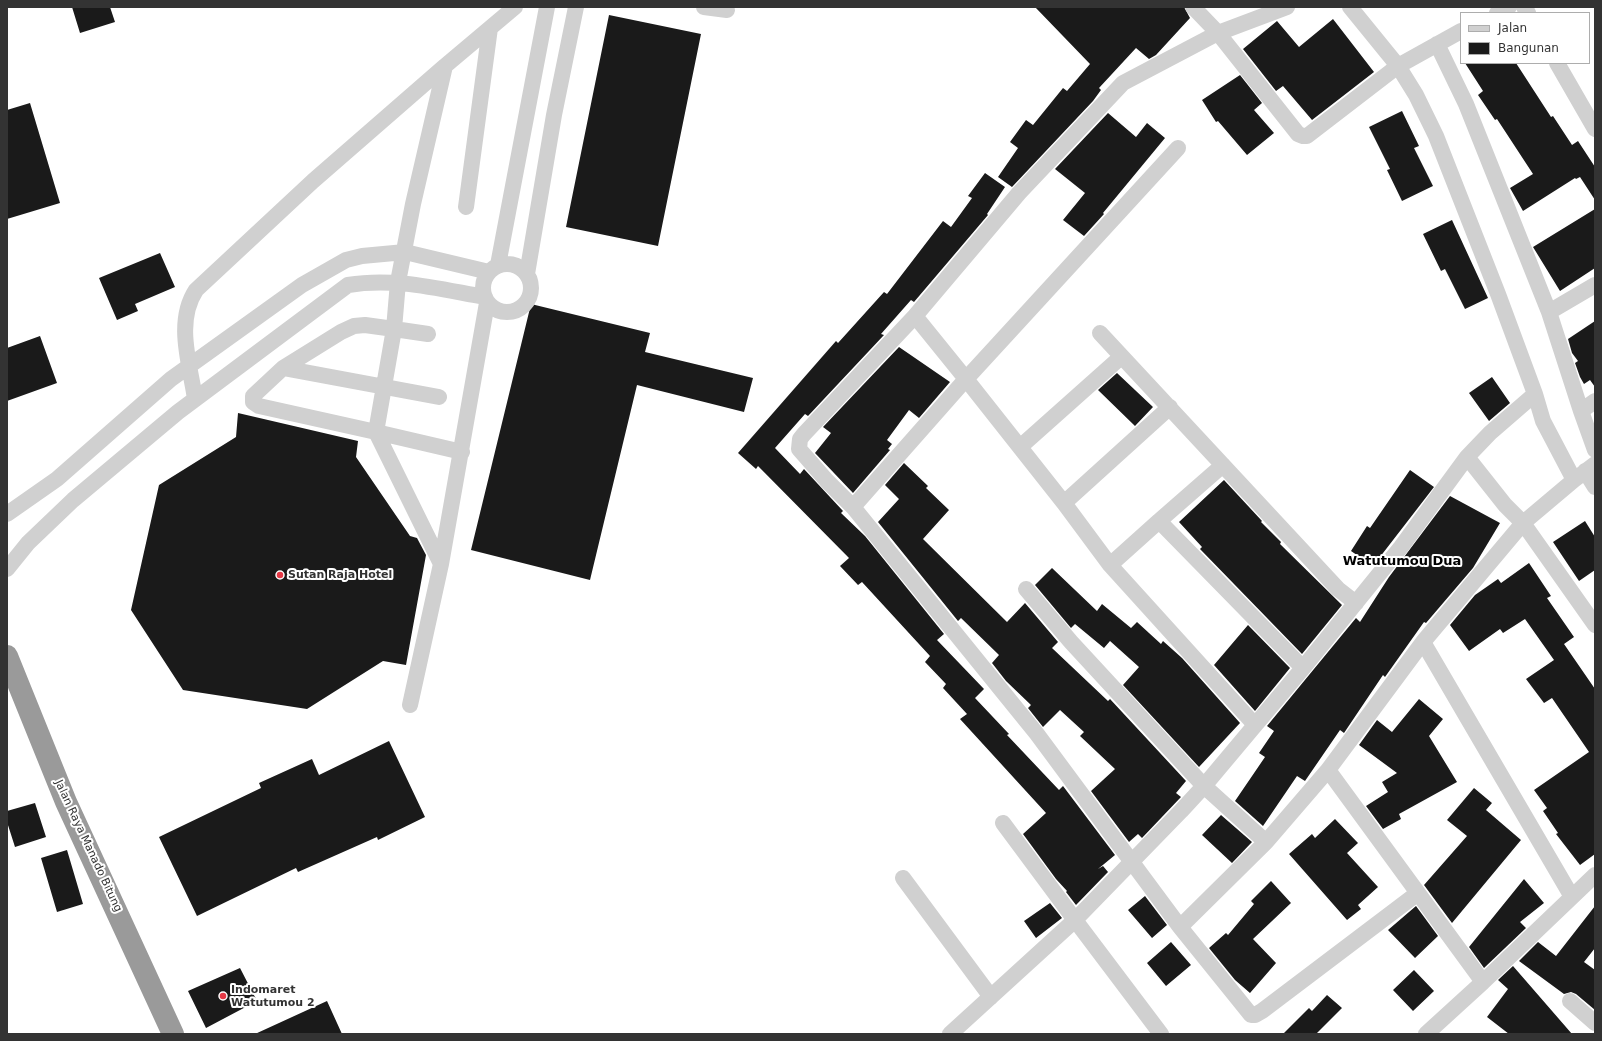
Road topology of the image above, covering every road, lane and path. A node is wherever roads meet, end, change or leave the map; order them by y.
1 (515, 7) edge
2 (547, 7) edge
3 (576, 7) edge
4 (704, 7) edge
5 (1193, 7) edge
6 (1287, 7) edge
7 (1350, 7) edge
8 (1509, 7) edge
9 (727, 10) dead end
10 (1499, 12) edge
11 (490, 28) junction
12 (1460, 32) edge
13 (1218, 33) junction
14 (1437, 44) junction
15 (1558, 64) edge
16 (445, 66) junction
17 (1398, 66) junction
18 (1595, 129) edge
19 (1178, 148) dead end
20 (466, 207) dead end
21 (405, 252) junction
22 (493, 269) junction
23 (526, 274) junction
24 (398, 282) junction
25 (1595, 286) edge
26 (486, 300) junction
27 (1550, 312) junction
28 (915, 316) junction
29 (394, 329) junction
30 (1100, 333) dead end
31 (428, 334) dead end
32 (1121, 357) junction
33 (190, 366) junction
34 (282, 368) junction
35 (966, 379) junction
36 (384, 385) junction
37 (1535, 394) junction
38 (439, 397) dead end
39 (195, 400) junction
40 (1595, 401) edge
41 (1170, 407) junction
42 (1580, 411) junction
43 (376, 432) junction
44 (1020, 447) junction
45 (1595, 450) edge
46 (462, 452) junction
47 (1467, 457) junction
48 (1223, 465) junction
49 (1585, 472) edge
50 (1595, 487) edge
51 (1064, 503) junction
52 (853, 507) junction
53 (7, 514) edge
54 (1159, 521) junction
55 (1523, 524) junction
56 (441, 564) junction
57 (1110, 566) junction
58 (7, 569) edge
59 (1026, 589) dead end
60 (1356, 603) junction
61 (1595, 625) edge
62 (1423, 642) junction
63 (7, 656) edge
64 (1303, 668) junction
65 (410, 705) dead end
66 (1255, 725) junction
67 (1328, 770) junction
68 (1204, 786) junction
69 (1003, 823) dead end
70 (1266, 842) junction
71 (1132, 861) junction
72 (1595, 875) edge
73 (903, 878) dead end
74 (1418, 893) junction
75 (1572, 897) junction
76 (1074, 920) junction
77 (1180, 927) junction
78 (1483, 982) junction
79 (992, 997) junction
80 (1570, 1001) dead end
81 (1595, 1023) edge
82 (173, 1034) edge
83 (950, 1034) edge
84 (1161, 1034) edge
85 (1426, 1034) edge

1 - 11 street
2 - 22 street
3 - 23 street
4 - 9 street
5 - 13 street
6 - 13 street
7 - 17 street
8 - 10 street
11 - 16 street
11 - 20 street
12 - 14 street
13 - 17 street
13 - 28 street
14 - 17 street
14 - 27 street
15 - 18 street
16 - 21 street
16 - 33 street
17 - 37 street
19 - 35 street
21 - 22 street
21 - 24 street
21 - 33 street
22 - 23 street
22 - 26 street
23 - 26 street
24 - 26 street
24 - 29 street
24 - 39 street
25 - 27 street
26 - 46 street
27 - 42 street
28 - 35 street
28 - 52 street
29 - 31 street
29 - 34 street
29 - 36 street
30 - 32 street
32 - 41 street
32 - 44 street
33 - 39 street
33 - 53 street
34 - 36 street
34 - 43 street
35 - 44 street
35 - 52 street
36 - 38 street
36 - 43 street
37 - 47 street
37 - 49 street
39 - 58 street
40 - 42 street
41 - 48 street
41 - 51 street
42 - 45 street
43 - 46 street
43 - 56 street
44 - 51 street
46 - 56 street
47 - 55 street
47 - 60 street
48 - 54 street
48 - 60 street
49 - 50 street
49 - 55 street
51 - 57 street
52 - 71 street
54 - 57 street
54 - 64 street
55 - 61 street
55 - 62 street
56 - 65 street
57 - 66 street
59 - 68 street
60 - 64 street
62 - 67 street
62 - 75 street
63 - 82 highway, Jalan Raya Manado Bitung
64 - 66 street
66 - 68 street
67 - 70 street
67 - 74 street
68 - 70 street
68 - 71 street
69 - 76 street
70 - 77 street
71 - 76 street
71 - 77 street
72 - 75 street
73 - 79 street
74 - 77 street
74 - 78 street
75 - 78 street
76 - 79 street
76 - 84 street
78 - 85 street
79 - 83 street
80 - 81 street

